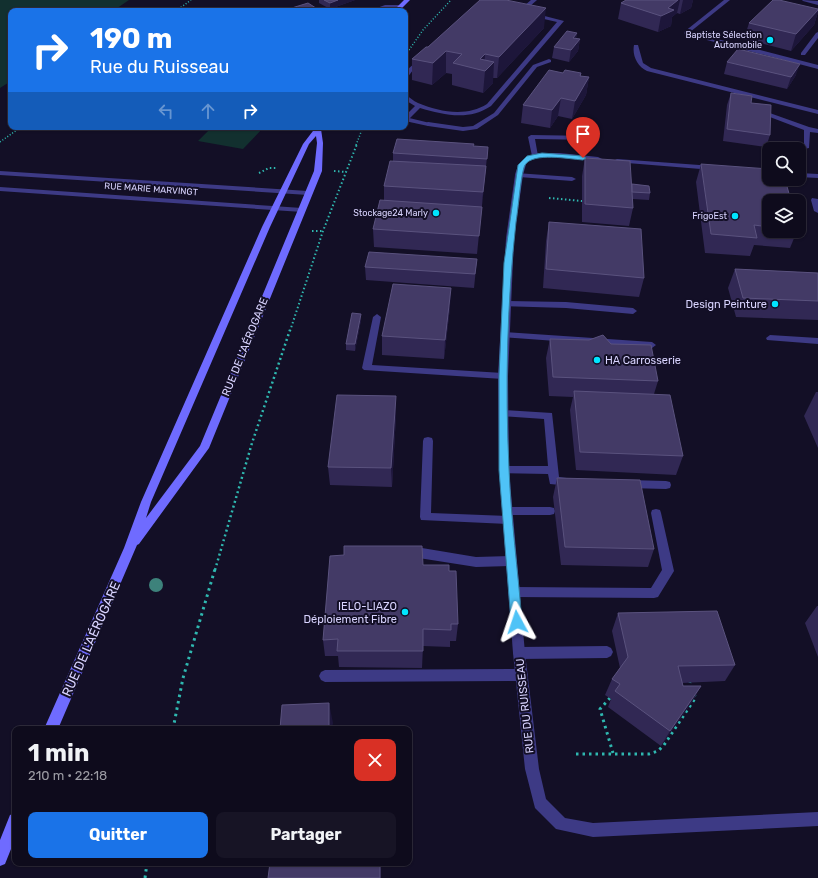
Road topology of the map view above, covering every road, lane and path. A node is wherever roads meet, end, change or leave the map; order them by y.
1 (190, 0) edge
2 (407, 0) edge
3 (451, 0) edge
4 (534, 0) edge
5 (727, 0) edge
6 (806, 0) edge
7 (818, 3) edge
8 (180, 8) edge
9 (399, 8) edge
10 (512, 12) edge
11 (519, 13) junction
12 (818, 34) edge
13 (815, 42) edge
14 (636, 46) dead end
15 (408, 51) dead end
16 (803, 54) dead end
17 (430, 56) edge
18 (548, 61) dead end
19 (818, 67) edge
20 (408, 73) edge
21 (408, 101) edge
22 (419, 106) junction
23 (759, 111) edge
24 (818, 112) edge
25 (408, 117) edge
26 (408, 119) edge
27 (807, 129) junction
28 (17, 130) edge
29 (317, 130) edge
30 (319, 130) edge
31 (362, 130) edge
32 (818, 131) edge
33 (594, 138) dead end
34 (0, 142) edge
35 (806, 148) dead end
36 (535, 156) junction
37 (722, 169) edge
38 (0, 174) edge
39 (519, 175) junction
40 (806, 175) edge
41 (818, 176) edge
42 (572, 179) dead end
43 (0, 189) edge
44 (282, 191) junction
45 (308, 193) junction
46 (549, 198) dead end
47 (815, 200) dead end
48 (582, 201) dead end
49 (275, 208) junction
50 (302, 210) junction
51 (818, 211) edge
52 (506, 304) junction
53 (633, 311) dead end
54 (377, 317) dead end
55 (505, 335) junction
56 (770, 338) dead end
57 (818, 341) edge
58 (652, 345) edge
59 (503, 376) junction
60 (504, 414) junction
61 (428, 441) dead end
62 (504, 470) junction
63 (553, 470) junction
64 (584, 482) edge
65 (621, 484) edge
66 (666, 485) dead end
67 (550, 511) dead end
68 (656, 513) dead end
69 (508, 515) junction
70 (130, 548) junction
71 (400, 554) edge
72 (511, 561) junction
73 (514, 592) junction
74 (607, 652) dead end
75 (519, 653) junction
76 (522, 675) junction
77 (325, 676) dead end
78 (690, 682) edge
79 (610, 698) dead end
80 (53, 726) edge
81 (174, 726) edge
82 (613, 753) junction
83 (576, 754) dead end
84 (818, 819) edge
85 (8, 828) edge
86 (0, 859) edge
87 (147, 866) edge
88 (145, 878) edge

1 - 8 path
2 - 9 main road
3 - 15 path
4 - 11 street
5 - 19 street
6 - 7 street
10 - 11 street
11 - 22 street
12 - 13 street
13 - 16 street
14 - 24 street
17 - 20 street
18 - 26 street
21 - 22 street
22 - 25 street
23 - 27 street
27 - 32 street
27 - 35 street
28 - 34 path
29 - 44 main road, RUE DE L'AÉROGARE
30 - 45 main road, RUE DE L'AÉROGARE
31 - 81 path
33 - 36 street
36 - 37 street
36 - 39 street, RUE DU RUISSEAU
38 - 44 street
39 - 42 street
39 - 52 street, RUE DU RUISSEAU
40 - 41 street
43 - 49 street, RUE MARIE MARVINGT
44 - 45 street
44 - 49 main road, RUE DE L'AÉROGARE
45 - 50 main road, RUE DE L'AÉROGARE
46 - 48 path
47 - 51 street
49 - 50 street, RUE MARIE MARVINGT
49 - 70 main road, RUE DE L'AÉROGARE
50 - 70 main road, RUE DE L'AÉROGARE
52 - 53 street
52 - 55 street, RUE DU RUISSEAU
54 - 59 street
55 - 58 street
55 - 59 street, RUE DU RUISSEAU
56 - 57 street
59 - 60 street, RUE DU RUISSEAU
60 - 62 street, RUE DU RUISSEAU
60 - 63 street
61 - 69 street
62 - 63 street
62 - 69 street, RUE DU RUISSEAU
63 - 64 street
65 - 66 street
67 - 69 street
68 - 73 street
69 - 72 street, RUE DU RUISSEAU
70 - 80 main road, RUE DE L'AÉROGARE
71 - 72 street
72 - 73 street, RUE DU RUISSEAU
73 - 75 street, RUE DU RUISSEAU
74 - 75 street
75 - 76 street, RUE DU RUISSEAU
76 - 77 street
76 - 84 street, RUE DU RUISSEAU
78 - 82 path
79 - 82 path
82 - 83 path
85 - 86 main road
87 - 88 path

